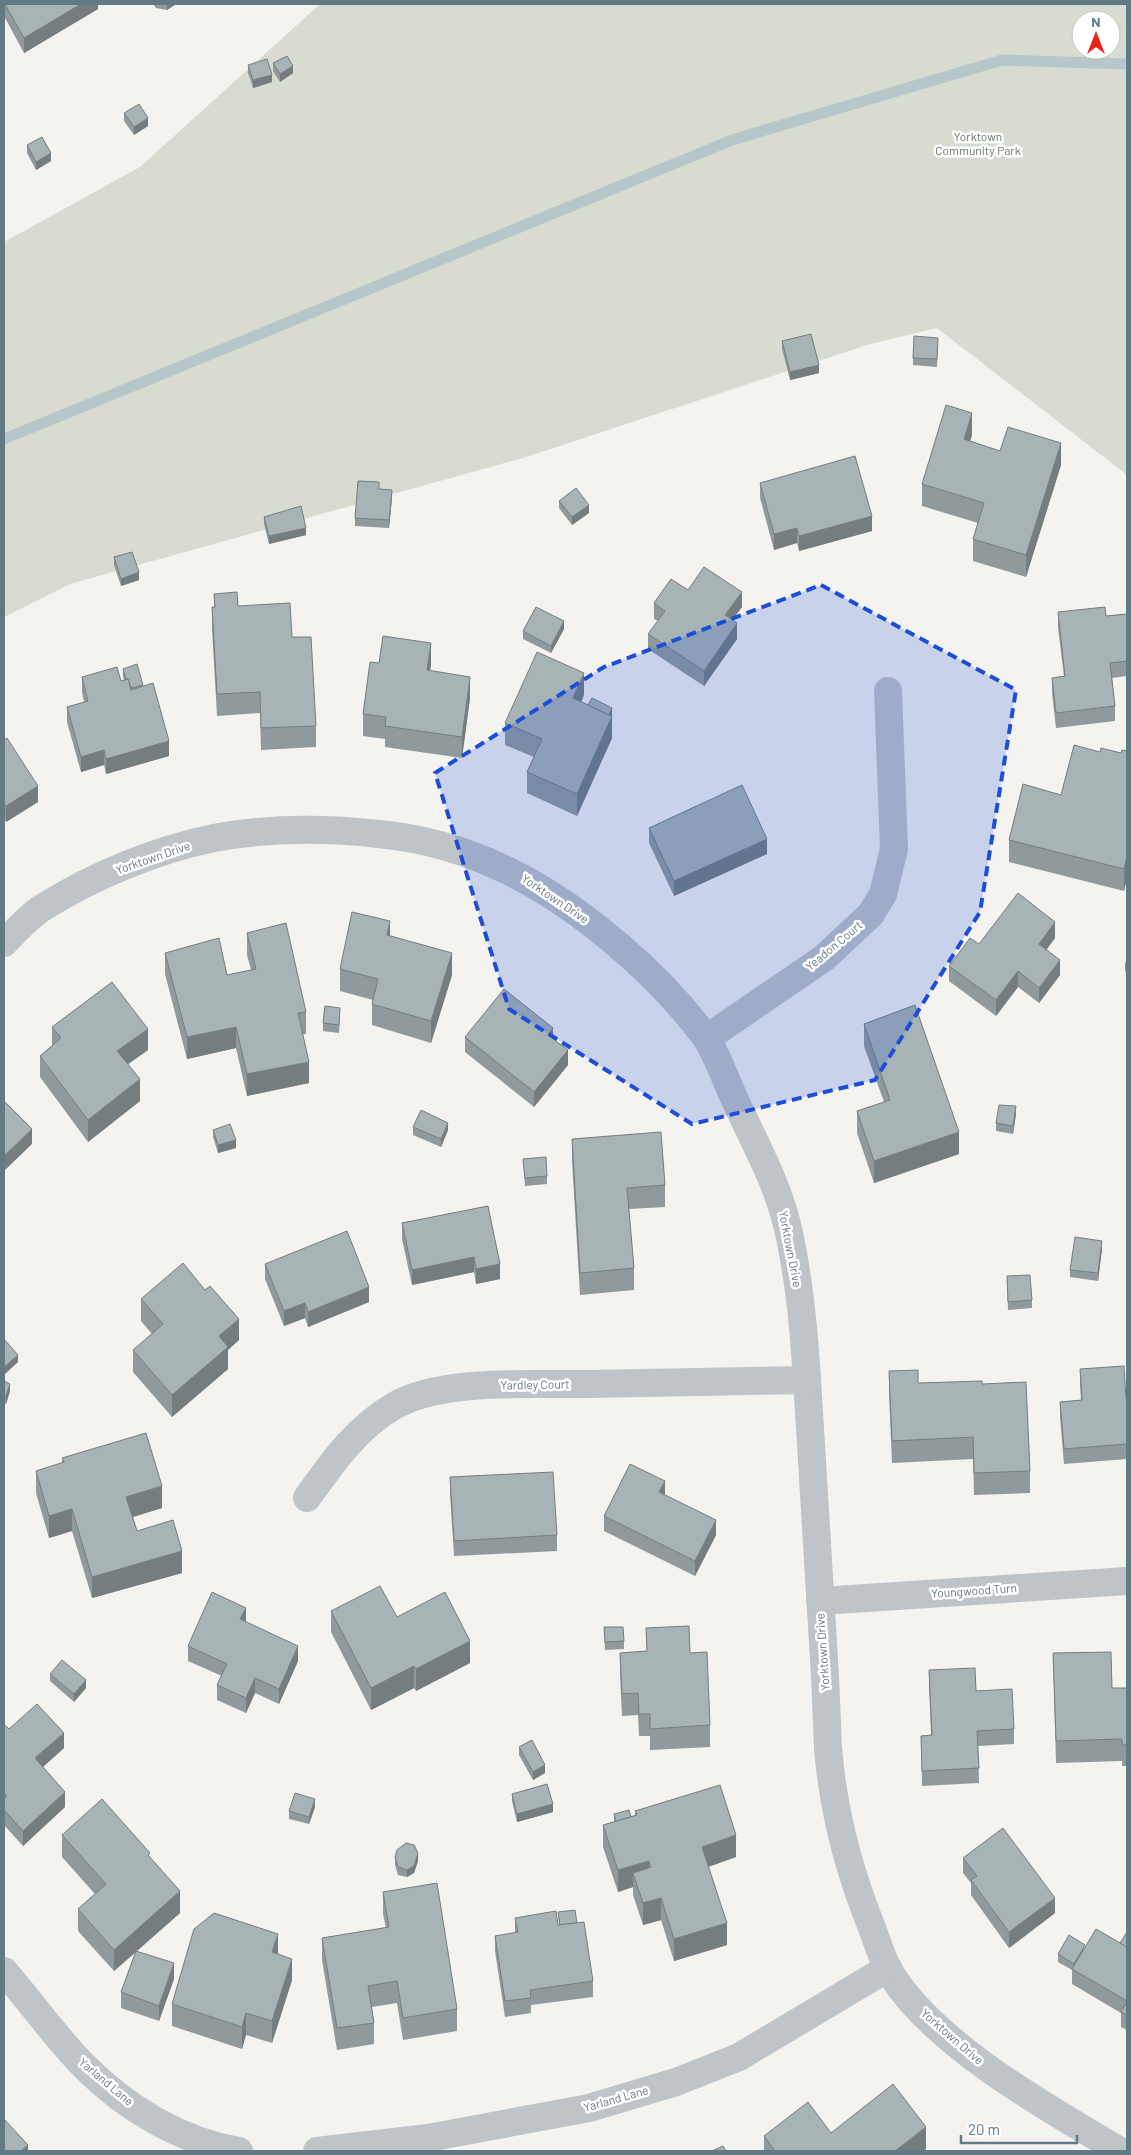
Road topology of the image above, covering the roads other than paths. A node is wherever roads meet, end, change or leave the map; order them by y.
1 (888, 691) dead end
2 (4, 943) edge
3 (707, 1038) junction
4 (807, 1380) junction
5 (307, 1498) dead end
6 (1127, 1581) edge
7 (820, 1602) junction
8 (888, 1968) junction
9 (4, 1971) edge
10 (239, 2151) edge
11 (317, 2151) edge
12 (1120, 2151) edge

1 - 3 street, Yeadon Court
2 - 3 street, Yorktown Drive
3 - 4 street, Yorktown Drive
4 - 5 street, Yardley Court
4 - 7 street, Yorktown Drive
6 - 7 street, Youngwood Turn
7 - 8 street, Yorktown Drive
8 - 11 street, Yarland Lane
8 - 12 street, Yorktown Drive
9 - 10 street, Yarland Lane

